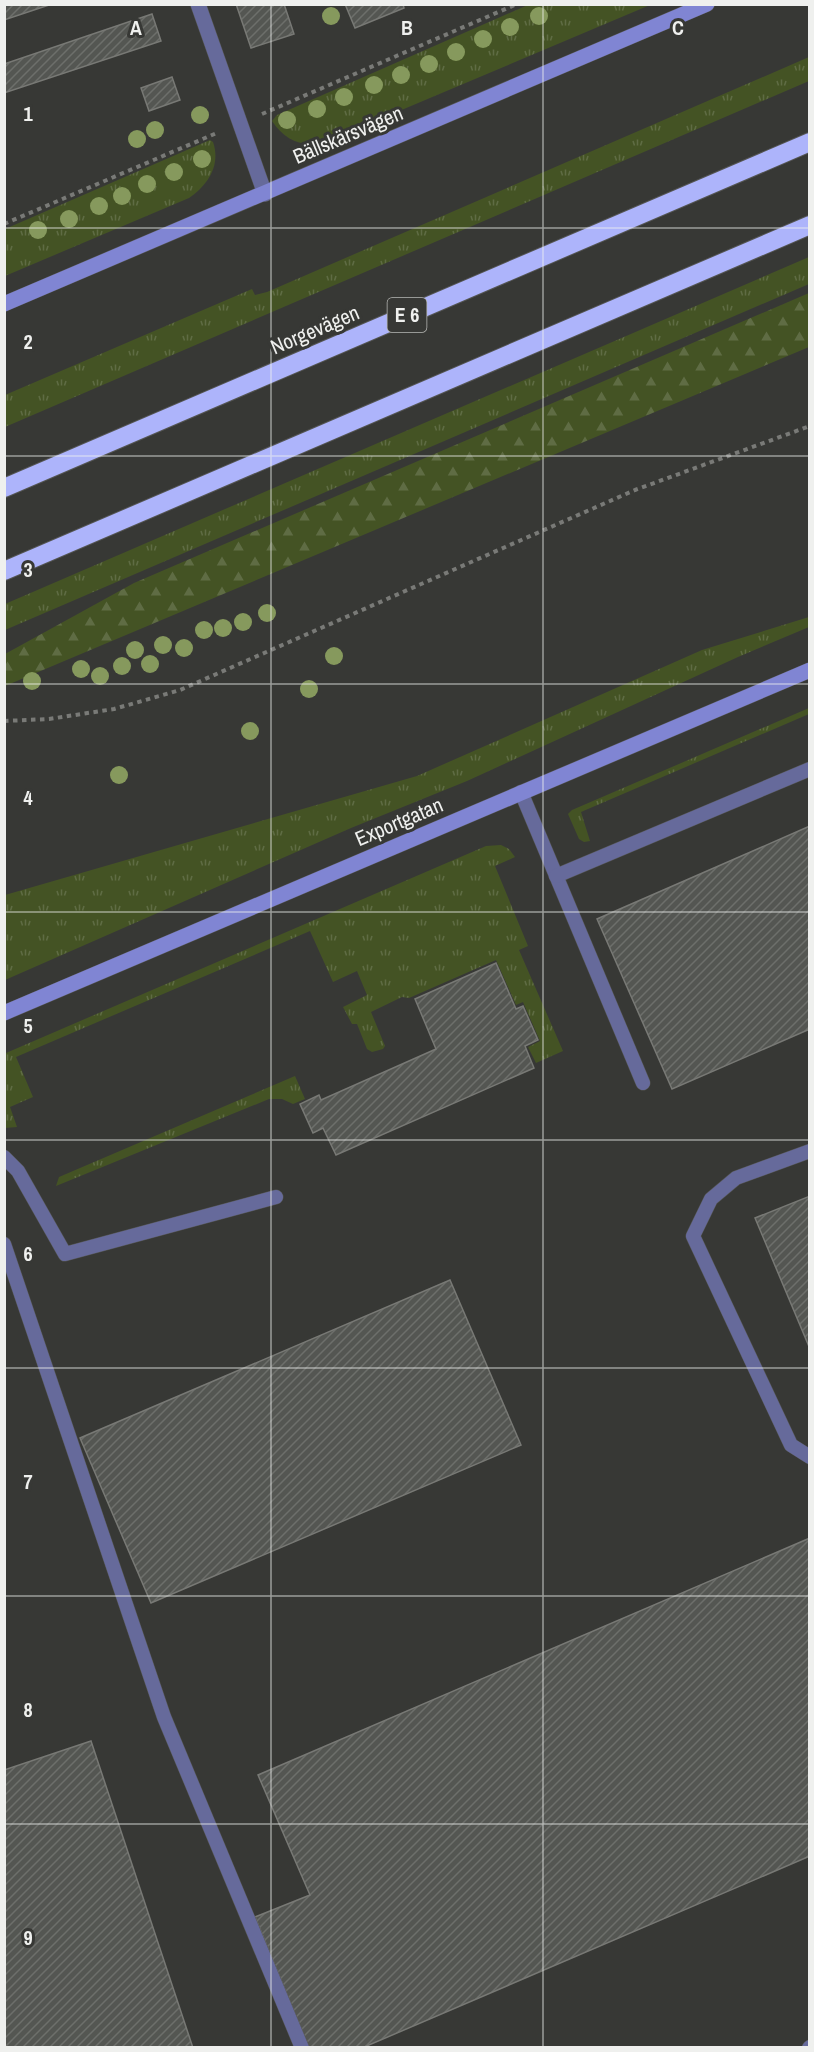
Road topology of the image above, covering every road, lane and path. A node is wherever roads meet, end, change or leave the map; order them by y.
1 (198, 4) edge
2 (707, 4) edge
3 (810, 142) edge
4 (265, 194) junction
5 (810, 225) edge
6 (4, 304) edge
7 (810, 426) edge
8 (4, 489) edge
9 (4, 571) edge
10 (810, 670) edge
11 (4, 721) edge
12 (810, 769) edge
13 (521, 792) junction
14 (556, 876) junction
15 (4, 1013) edge
16 (643, 1083) dead end
17 (810, 1151) edge
18 (4, 1157) edge
19 (276, 1197) dead end
20 (4, 1245) edge
21 (810, 1457) edge
22 (302, 2048) edge

1 - 4 street
2 - 4 street, Bällskärsvägen
3 - 8 highway, Norgevägen / E 6
4 - 6 street, Bällskärsvägen
5 - 9 highway
7 - 11 path
10 - 13 street, Exportgatan
12 - 14 lane
13 - 14 lane
13 - 15 street, Exportgatan
14 - 16 lane
17 - 21 lane
18 - 19 lane
20 - 22 lane

